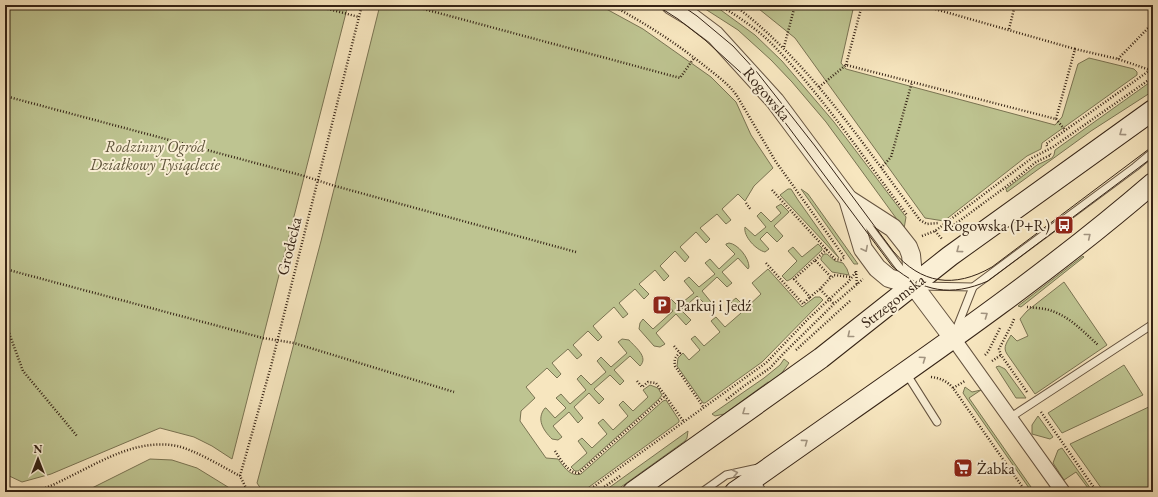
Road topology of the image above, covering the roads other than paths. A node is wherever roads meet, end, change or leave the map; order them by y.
1 (671, 5) edge
2 (1153, 110) edge
3 (1153, 152) edge
4 (1153, 182) edge
5 (848, 199) junction
6 (914, 286) junction
7 (973, 287) junction
8 (1153, 324) edge
9 (953, 338) junction
10 (905, 371) junction
11 (1011, 417) junction
12 (937, 422) dead end
13 (774, 465) junction
14 (759, 485) edge
15 (633, 492) edge
16 (702, 492) edge
17 (735, 492) edge
18 (1063, 492) edge

1 - 5 street, Rogowska
2 -> 6 main road, Strzegomska
3 - 7 lane
9 -> 4 main road
5 - 6 street, Rogowska
5 -> 6 street, Rogowska
6 - 7 lane
6 - 9 street
6 -> 15 main road, Strzegomska
7 - 9 lane
8 - 11 lane
10 -> 9 main road
9 - 11 street
10 - 12 lane
13 -> 10 main road
11 - 18 street
13 - 14 main road
16 -> 13 lane
14 - 17 main road

